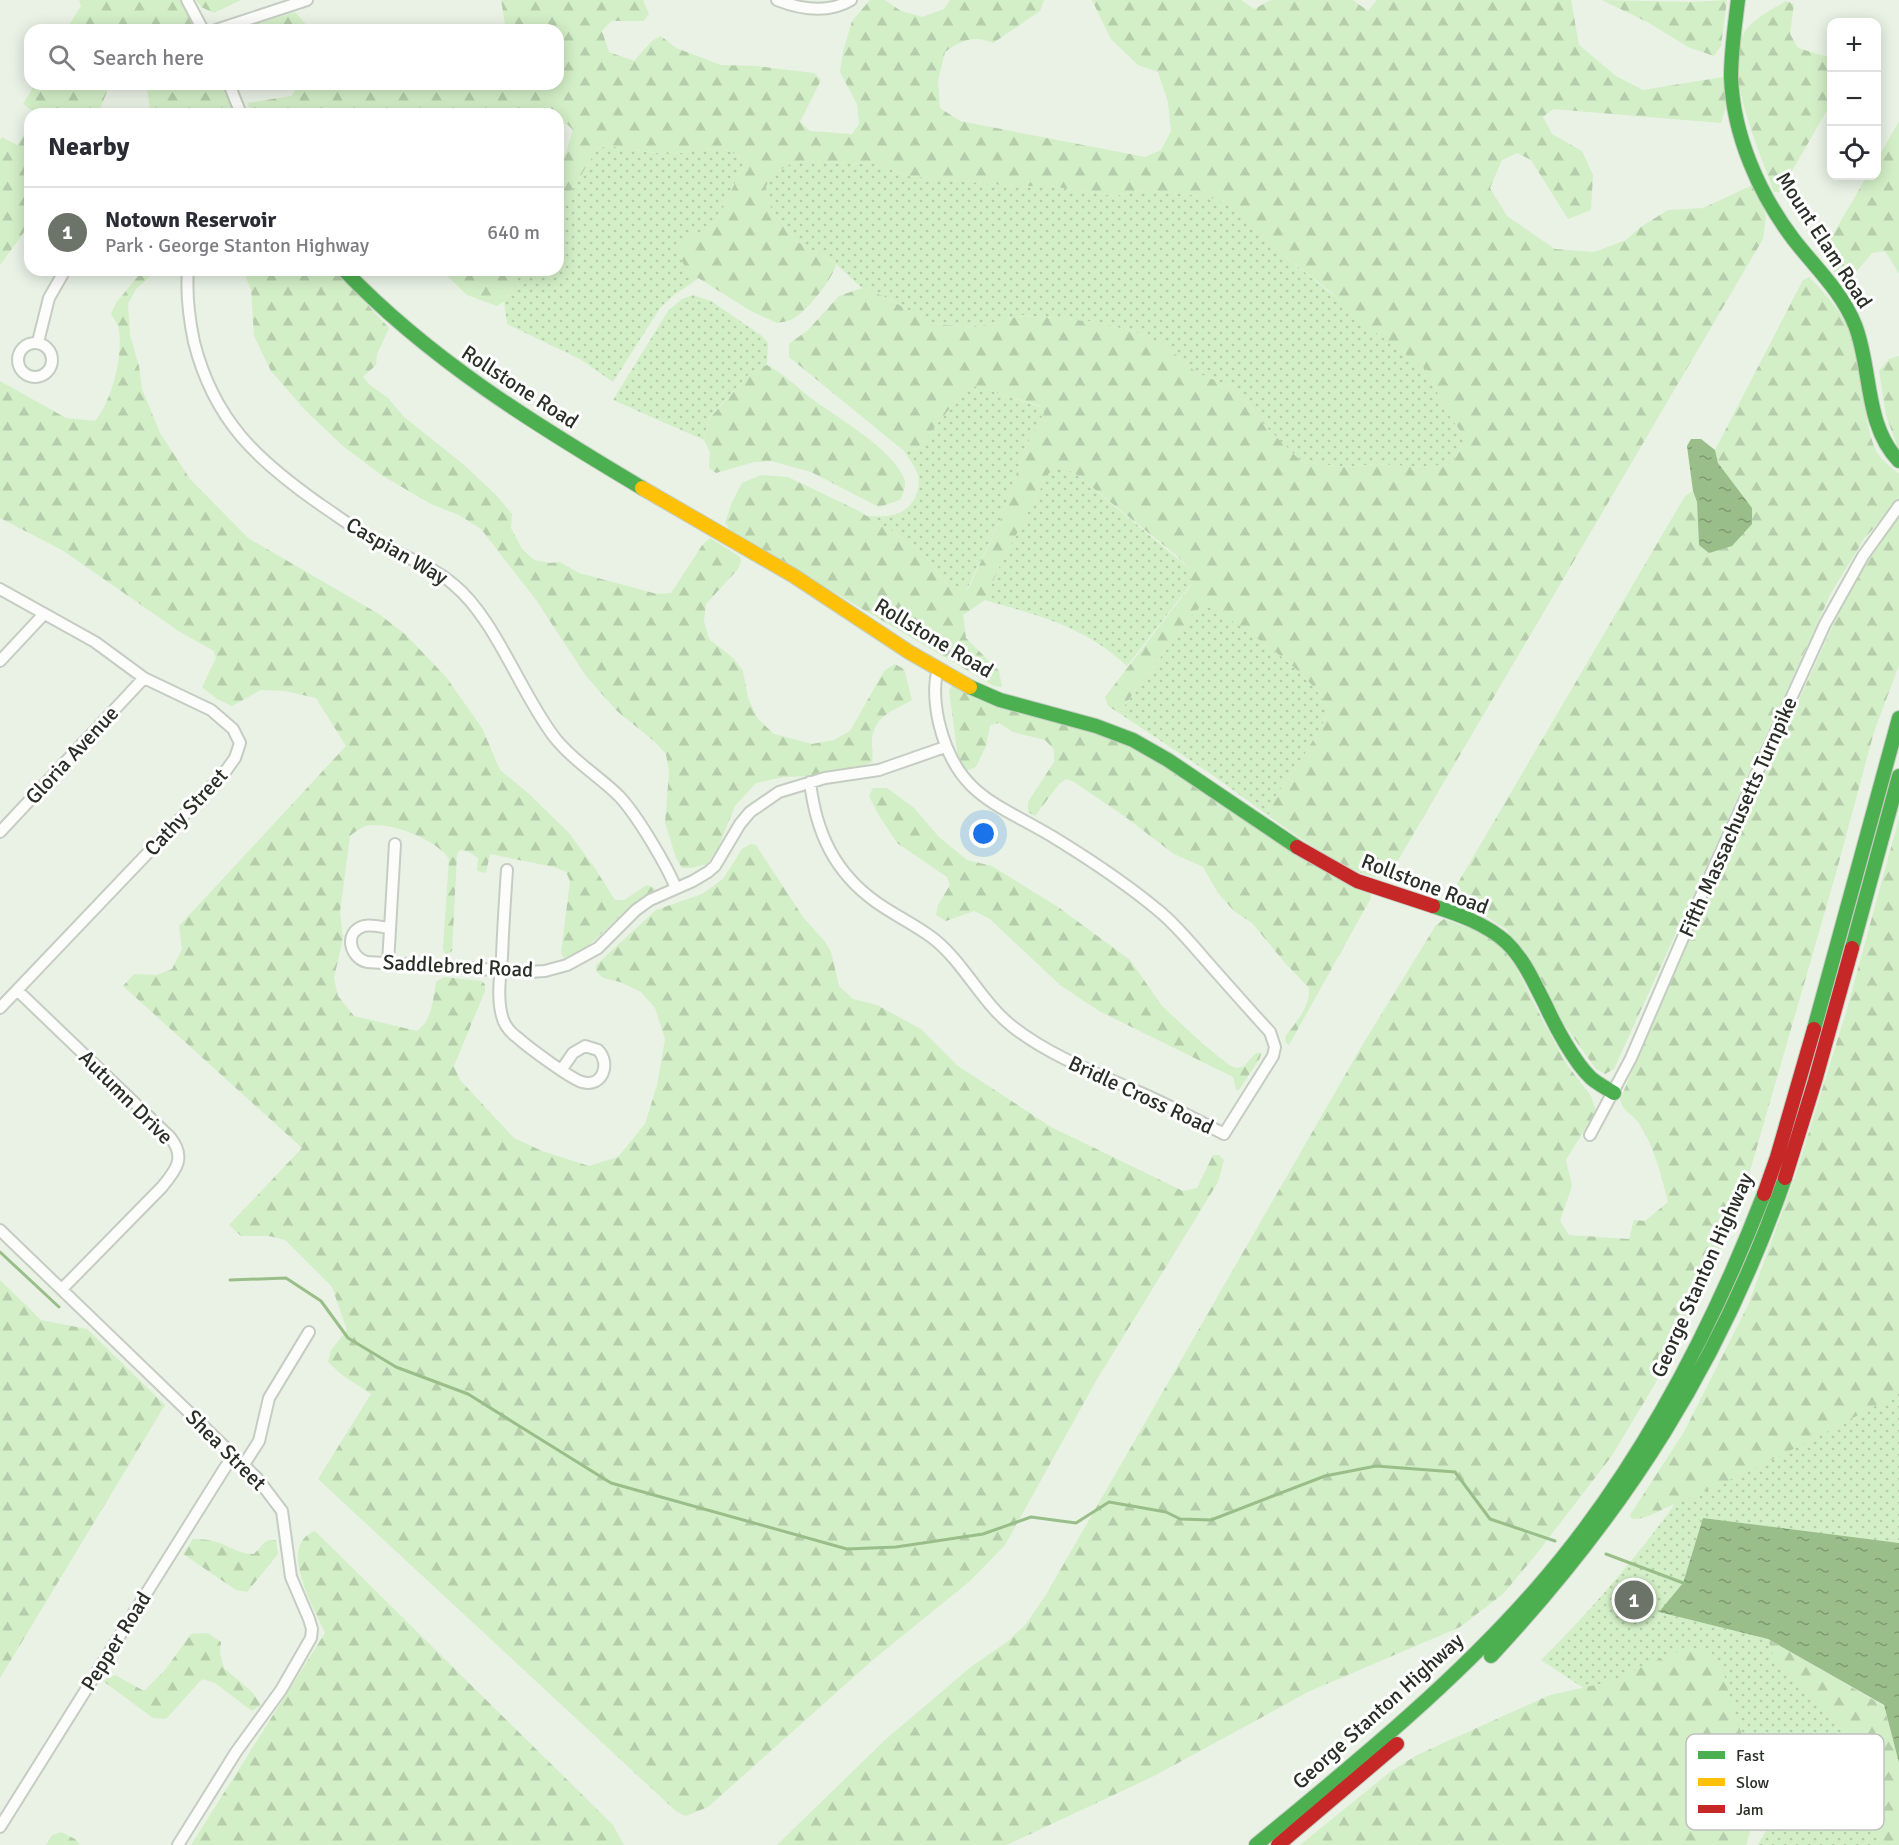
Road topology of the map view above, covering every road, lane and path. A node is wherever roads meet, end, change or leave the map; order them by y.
1 (188, 0) edge
2 (307, 0) edge
3 (777, 0) edge
4 (851, 0) edge
5 (1738, 0) edge
6 (200, 24) edge
7 (234, 24) edge
8 (231, 90) edge
9 (239, 108) edge
10 (62, 276) edge
11 (188, 276) edge
12 (350, 276) edge
13 (38, 342) dead end
14 (1899, 461) edge
15 (1899, 506) edge
16 (0, 589) edge
17 (44, 614) junction
18 (0, 661) edge
19 (938, 669) junction
20 (144, 678) junction
21 (1899, 718) edge
22 (945, 747) junction
23 (1899, 776) edge
24 (810, 782) junction
25 (0, 832) edge
26 (395, 844) dead end
27 (507, 870) dead end
28 (676, 888) junction
29 (389, 928) junction
30 (388, 963) junction
31 (501, 971) junction
32 (17, 990) junction
33 (0, 1008) edge
34 (562, 1069) dead end
35 (1614, 1093) junction
36 (1590, 1135) dead end
37 (0, 1230) edge
38 (62, 1289) junction
39 (309, 1332) dead end
40 (233, 1457) junction
41 (243, 1466) junction
42 (0, 1827) edge
43 (178, 1845) edge
44 (1256, 1845) edge
45 (1278, 1845) edge

1 - 6 street
2 - 7 street
3 - 4 street
5 - 14 main road, Mount Elam Road
8 - 9 street
10 - 13 street
11 - 28 street, Caspian Way
12 - 19 main road, Rollstone Road
15 - 35 street, Fifth Massachusetts Turnpike
16 - 17 street, Cathy Street
17 - 18 street
17 - 20 street, Cathy Street
19 - 22 street, Bridle Cross Road
19 - 35 main road, Rollstone Road
20 - 25 street, Gloria Avenue
20 - 32 street, Cathy Street
21 - 44 main road, George Stanton Highway
22 - 24 street, Saddlebred Road
22 - 24 street, Bridle Cross Road
23 - 45 main road, George Stanton Highway
24 - 28 street, Saddlebred Road
26 - 29 street
27 - 31 street
28 - 31 street, Saddlebred Road
29 - 30 street
29 - 30 street, Saddlebred Road
30 - 31 street, Saddlebred Road
31 - 34 street
32 - 33 street, Cathy Street
32 - 38 street, Autumn Drive
35 - 36 street, Fifth Massachusetts Turnpike
37 - 38 street, Shea Street
38 - 40 street, Shea Street
39 - 41 street
40 - 41 street, Shea Street
40 - 42 street, Pepper Road
41 - 43 street, Shea Street

